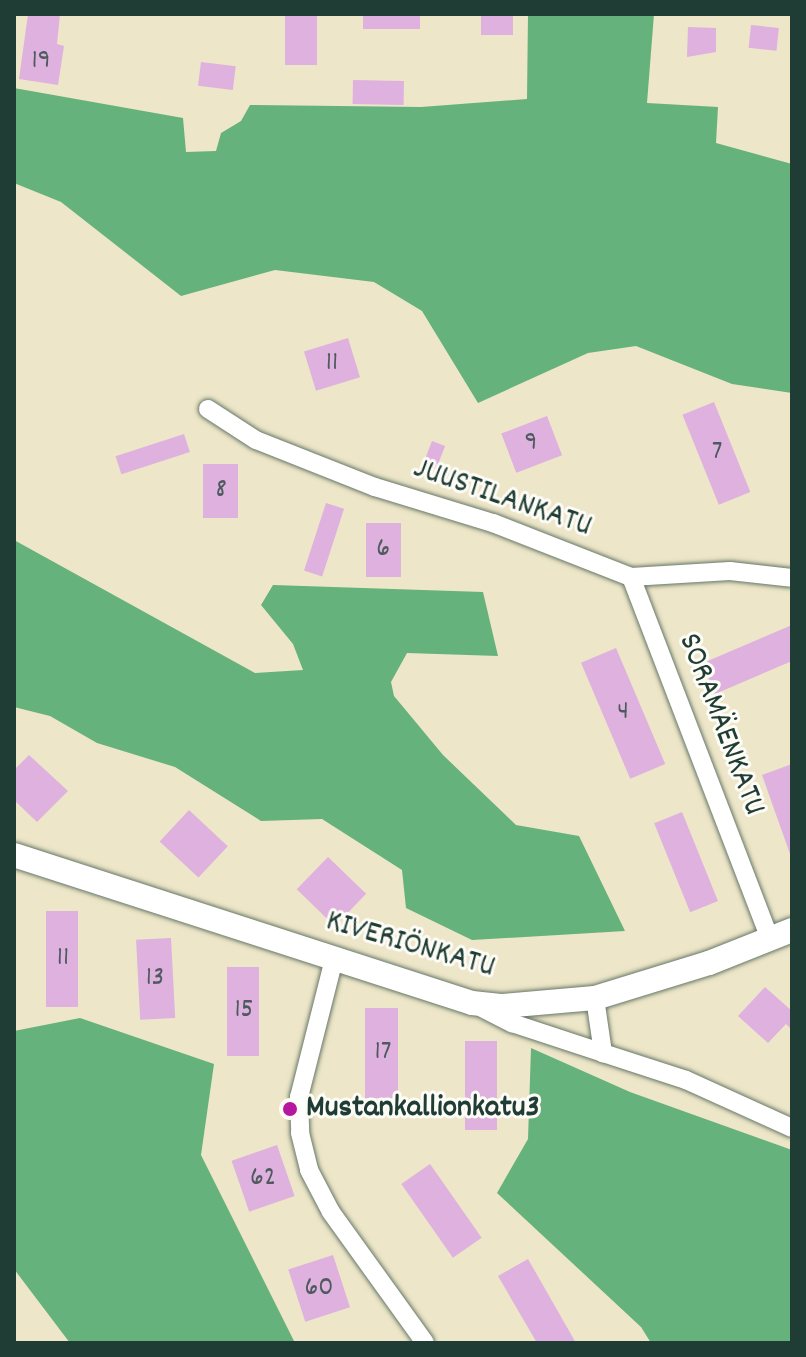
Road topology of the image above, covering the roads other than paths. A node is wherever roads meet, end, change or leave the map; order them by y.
1 (208, 409) dead end
2 (631, 577) junction
3 (792, 578) edge
4 (14, 855) edge
5 (781, 935) edge
6 (334, 959) junction
7 (595, 998) junction
8 (472, 1003) junction
9 (603, 1053) junction
10 (792, 1128) edge
11 (425, 1343) edge

1 - 2 street, JUUSTILANKATU
2 - 3 street, JUUSTILANKATU
2 - 5 street, SORAMÄENKATU
4 - 6 street, KIVERIÖNKATU
5 - 7 street, KIVERIÖNKATU
6 - 8 street, KIVERIÖNKATU
6 - 11 street
7 - 8 street, KIVERIÖNKATU
7 - 9 street
8 - 9 street
9 - 10 street

